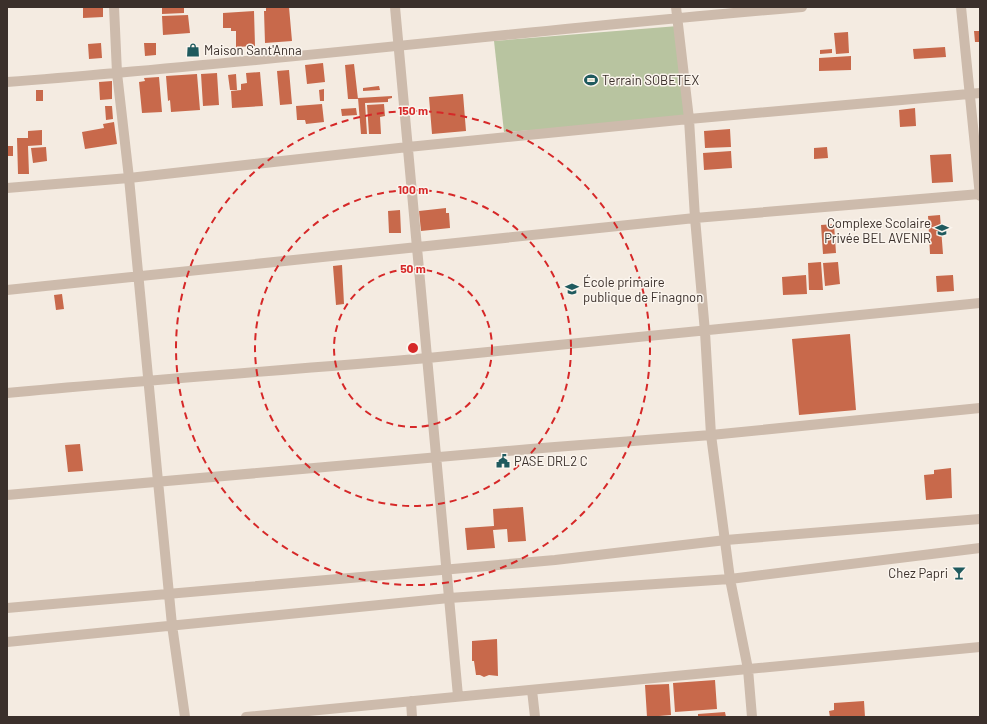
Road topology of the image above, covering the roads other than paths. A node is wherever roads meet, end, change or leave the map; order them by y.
1 (114, 7) edge
2 (396, 7) edge
3 (802, 7) edge
4 (961, 7) edge
5 (677, 12) edge
6 (399, 45) junction
7 (117, 73) junction
8 (7, 82) edge
9 (975, 93) edge
10 (689, 119) junction
11 (408, 147) junction
12 (129, 178) junction
13 (7, 188) edge
14 (980, 195) edge
15 (694, 218) junction
16 (417, 247) junction
17 (138, 277) junction
18 (7, 290) edge
19 (980, 303) edge
20 (705, 332) junction
21 (427, 358) junction
22 (149, 380) junction
23 (7, 393) edge
24 (980, 408) edge
25 (711, 435) junction
26 (436, 457) junction
27 (158, 481) junction
28 (7, 495) edge
29 (980, 519) edge
30 (726, 540) junction
31 (980, 548) edge
32 (446, 570) junction
33 (730, 578) junction
34 (170, 594) junction
35 (449, 598) junction
36 (7, 608) edge
37 (172, 625) junction
38 (7, 642) edge
39 (980, 647) edge
40 (748, 669) junction
41 (532, 690) junction
42 (458, 696) junction
43 (411, 702) junction
44 (185, 717) edge
45 (246, 717) edge
46 (412, 717) edge
47 (535, 717) edge
48 (752, 717) edge

1 - 7 street
2 - 6 street
3 - 5 street
4 - 9 street
5 - 6 street
5 - 10 street
6 - 7 street
6 - 11 street
7 - 8 street
7 - 12 street
9 - 10 street
9 - 14 street
10 - 11 street
10 - 15 street
11 - 12 street
11 - 16 street
12 - 13 street
12 - 17 street
14 - 15 street
15 - 16 street
15 - 20 street
16 - 17 street
16 - 21 street
17 - 18 street
17 - 22 street
19 - 20 street
20 - 21 street
20 - 25 street
21 - 22 street
21 - 26 street
22 - 23 street
22 - 27 street
24 - 25 street
25 - 26 street
25 - 30 street
26 - 27 street
26 - 32 street
27 - 28 street
27 - 34 street
29 - 30 street
30 - 32 street
30 - 33 street
31 - 33 street
32 - 34 street
32 - 35 street
33 - 35 street
33 - 40 street
34 - 36 street
34 - 37 street
35 - 37 street
35 - 42 street
37 - 38 street
37 - 44 street
39 - 40 street
40 - 41 street
40 - 48 street
41 - 42 street
41 - 47 street
42 - 43 street
43 - 45 street
43 - 46 street

